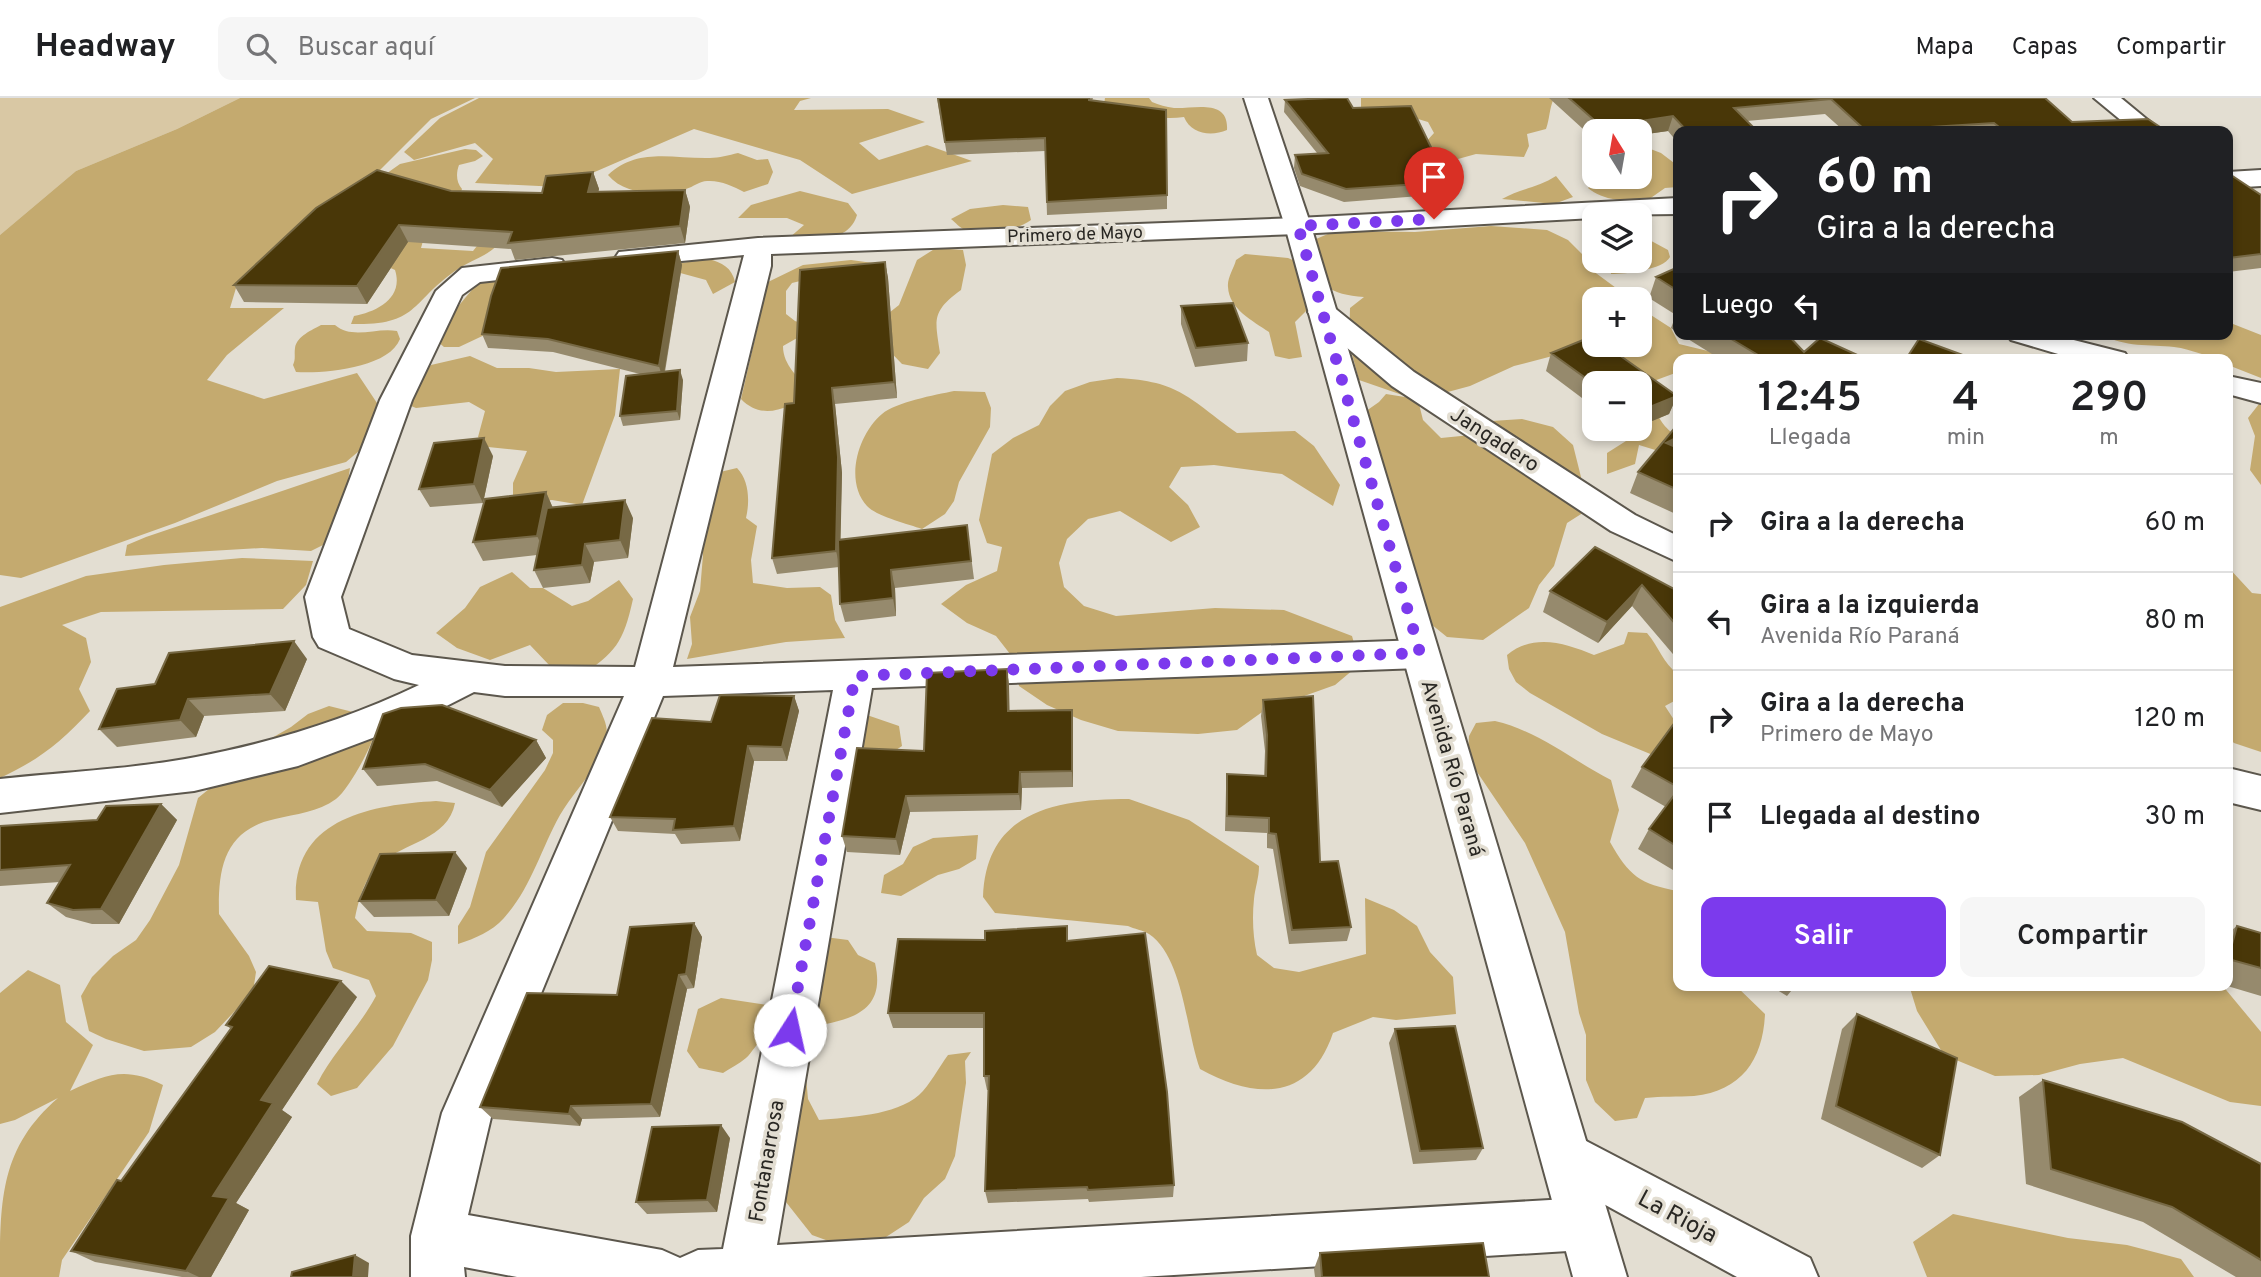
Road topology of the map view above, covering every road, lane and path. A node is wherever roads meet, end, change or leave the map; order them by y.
1 (1256, 98) edge
2 (2106, 98) edge
3 (2143, 126) edge
4 (2261, 178) edge
5 (2233, 180) edge
6 (1673, 206) edge
7 (1298, 226) junction
8 (758, 246) junction
9 (608, 260) edge
10 (581, 263) edge
11 (1322, 312) junction
12 (2038, 340) edge
13 (2093, 354) edge
14 (2233, 386) edge
15 (2261, 393) edge
16 (1673, 548) edge
17 (1420, 653) junction
18 (472, 676) junction
19 (855, 676) junction
20 (650, 682) junction
21 (2233, 786) edge
22 (2261, 793) edge
23 (0, 796) edge
24 (1565, 1155) junction
25 (1584, 1224) junction
26 (438, 1256) edge
27 (721, 1276) edge
28 (663, 1277) edge
29 (1600, 1277) edge
30 (1791, 1277) edge

1 - 7 street, Avenida Río Paraná
2 - 3 street
4 - 5 street
6 - 7 street, Primero de Mayo
7 - 8 street, Primero de Mayo
7 - 11 street, Avenida Río Paraná
8 - 9 street, Primero de Mayo
8 - 20 street
10 - 18 street
11 - 16 street, Jangadero
11 - 17 street, Avenida Río Paraná
12 - 13 street
14 - 15 street
17 - 19 street
17 - 24 street, Avenida Río Paraná
18 - 20 street
18 - 23 street
19 - 20 street
19 - 27 street, Fontanarrosa
20 - 26 street
21 - 22 street
24 - 25 street, Avenida Río Paraná
24 - 30 street, La Rioja
25 - 27 street
25 - 29 street, Avenida Río Paraná
26 - 28 street

